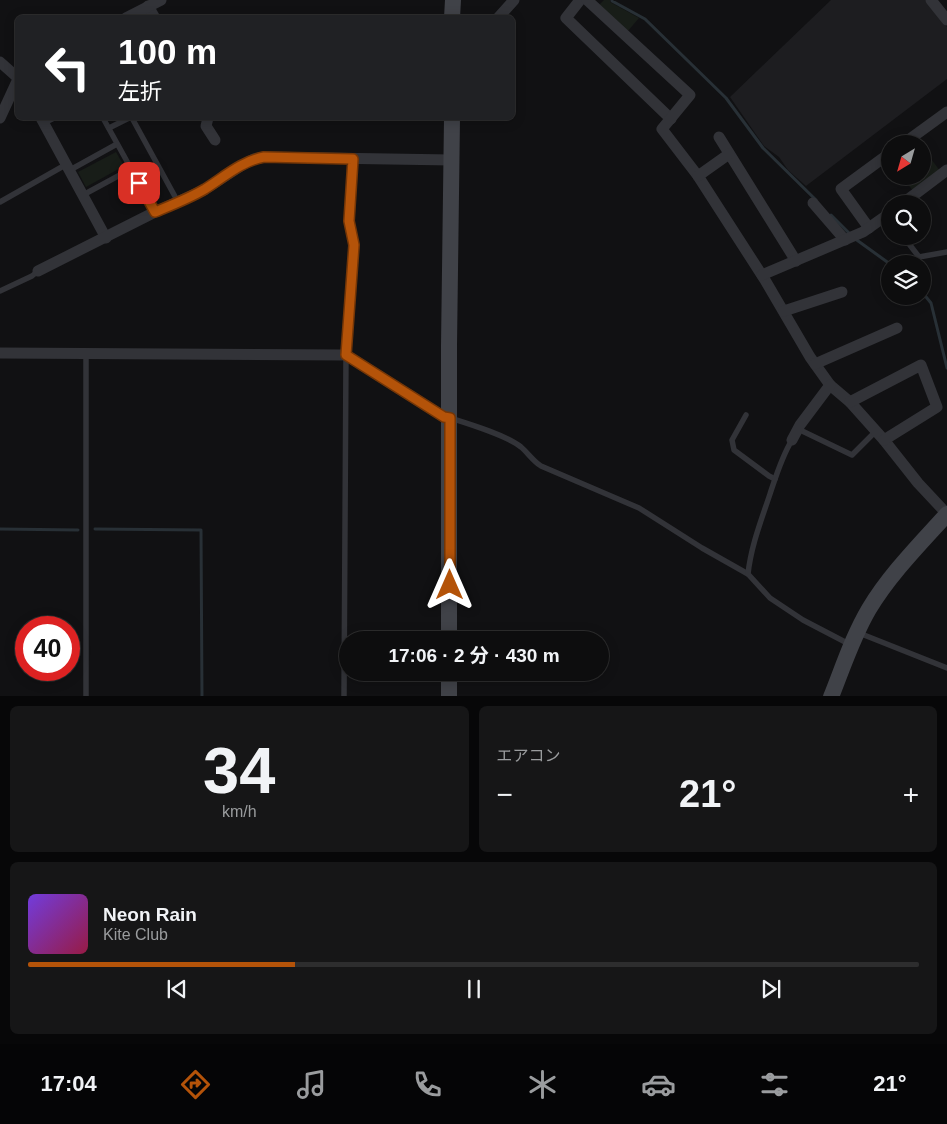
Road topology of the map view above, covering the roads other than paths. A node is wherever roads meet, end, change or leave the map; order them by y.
1 (161, 0) edge
2 (453, 0) edge
3 (514, 0) edge
4 (580, 0) edge
5 (588, 0) edge
6 (931, 0) edge
7 (148, 6) junction
8 (132, 15) edge
9 (153, 15) edge
10 (452, 15) edge
11 (501, 15) edge
12 (947, 20) edge
13 (0, 62) edge
14 (15, 75) edge
15 (15, 85) edge
16 (947, 112) edge
17 (0, 118) edge
18 (671, 119) junction
19 (46, 120) edge
20 (104, 120) edge
21 (126, 120) edge
22 (131, 120) edge
23 (208, 120) edge
24 (452, 120) edge
25 (109, 128) junction
26 (915, 135) edge
27 (719, 137) dead end
28 (215, 140) dead end
29 (117, 144) junction
30 (730, 154) junction
31 (353, 159) junction
32 (452, 160) junction
33 (881, 160) edge
34 (68, 167) junction
35 (131, 168) junction
36 (947, 170) edge
37 (698, 176) junction
38 (83, 195) junction
39 (914, 195) edge
40 (0, 202) edge
41 (178, 202) junction
42 (813, 203) dead end
43 (155, 212) junction
44 (881, 221) edge
45 (869, 228) junction
46 (106, 238) junction
47 (851, 238) junction
48 (910, 245) edge
49 (947, 252) edge
50 (796, 261) junction
51 (38, 271) joint
52 (762, 275) junction
53 (0, 291) edge
54 (842, 292) dead end
55 (784, 312) junction
56 (897, 328) dead end
57 (0, 353) edge
58 (86, 355) junction
59 (346, 355) junction
60 (815, 364) junction
61 (830, 385) junction
62 (850, 402) junction
63 (746, 415) dead end
64 (450, 418) junction
65 (876, 431) junction
66 (795, 435) junction
67 (884, 440) junction
68 (775, 479) junction
69 (947, 514) edge
70 (748, 574) junction
71 (449, 631) edge
72 (854, 638) junction
73 (947, 668) edge
74 (449, 681) edge
75 (86, 696) edge
76 (344, 696) edge
77 (449, 696) edge
78 (832, 696) edge

1 - 7 street
2 - 10 street
3 - 11 street
4 - 18 street
5 - 18 street
6 - 12 street
7 - 8 street
7 - 9 street
13 - 14 street
15 - 17 street
16 - 26 street
18 - 37 street
19 - 34 street
20 - 25 lane
21 - 25 lane
22 - 41 lane
23 - 28 street
24 - 32 street
25 - 29 lane
27 - 30 street
29 - 34 lane
29 - 35 lane
30 - 37 street
30 - 50 street
31 - 32 street
31 - 41 street
31 - 59 lane
32 - 64 street
33 - 45 street
34 - 38 street
34 - 40 lane
35 - 38 lane
35 - 43 lane
36 - 39 street
37 - 52 street
38 - 46 street
41 - 43 street
42 - 47 street
43 - 46 street
44 - 45 street
45 - 47 street
46 - 51 street
47 - 50 street
48 - 49 lane
50 - 52 street
51 - 53 lane
52 - 55 street
54 - 55 street
55 - 60 street
56 - 60 street
57 - 58 street
58 - 59 street
58 - 75 lane
59 - 64 street
59 - 76 lane
60 - 61 street
61 - 62 street
61 - 66 street
62 - 65 street
62 - 67 street
63 - 68 lane
64 - 70 lane
64 - 71 street
65 - 66 lane
65 - 67 street
66 - 68 lane
67 - 69 street
68 - 70 lane
69 - 72 street
70 - 72 lane
72 - 73 lane
72 - 78 street
74 - 77 street

